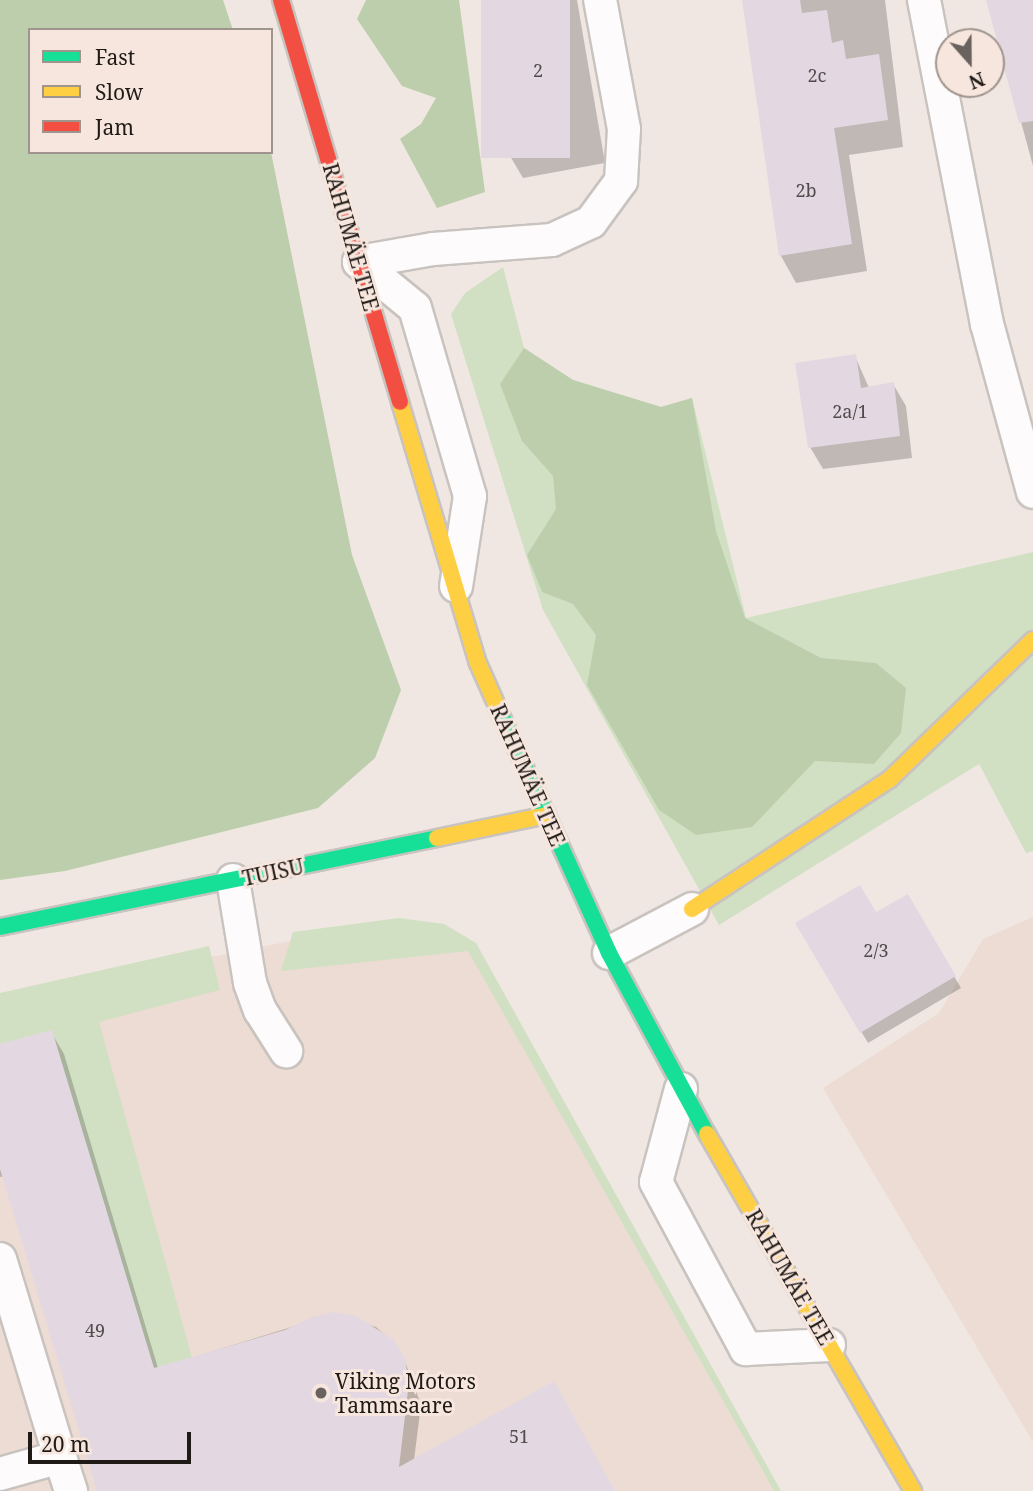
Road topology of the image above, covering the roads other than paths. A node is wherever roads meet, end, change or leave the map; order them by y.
1 (281, 0) edge
2 (600, 0) edge
3 (924, 0) edge
4 (359, 262) junction
5 (1033, 492) edge
6 (456, 589) joint
7 (1033, 640) edge
8 (547, 815) junction
9 (233, 880) junction
10 (692, 909) joint
11 (0, 927) edge
12 (609, 953) junction
13 (286, 1051) dead end
14 (681, 1089) junction
15 (0, 1259) edge
16 (829, 1345) junction
17 (60, 1457) junction
18 (0, 1474) edge
19 (71, 1491) edge
20 (913, 1491) edge

1 - 4 street, RAHUMÄE TEE
2 - 4 lane
3 - 5 lane
4 - 6 lane
6 - 8 street, RAHUMÄE TEE
7 - 10 street
8 - 9 street, TUISU
8 - 12 street, RAHUMÄE TEE
9 - 11 street, TUISU
9 - 13 lane
10 - 12 lane
12 - 14 street, RAHUMÄE TEE
14 - 16 street, RAHUMÄE TEE
14 - 16 lane
15 - 17 lane
16 - 20 street, RAHUMÄE TEE
17 - 18 lane
17 - 19 lane

